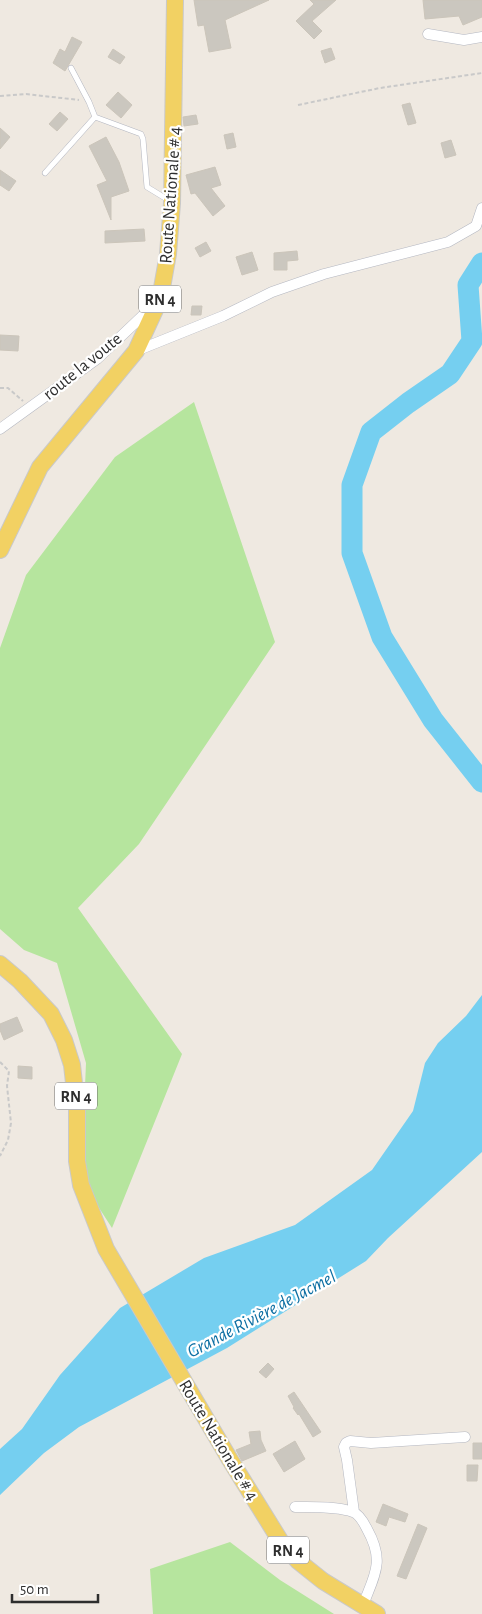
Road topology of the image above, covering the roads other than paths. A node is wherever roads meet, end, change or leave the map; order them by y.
1 (177, 1) edge
2 (428, 34) dead end
3 (482, 37) edge
4 (71, 68) dead end
5 (95, 117) junction
6 (45, 174) dead end
7 (172, 203) junction
8 (482, 208) edge
9 (160, 299) junction
10 (136, 351) junction
11 (0, 429) edge
12 (0, 550) edge
13 (0, 964) edge
14 (465, 1437) dead end
15 (295, 1507) dead end
16 (354, 1512) junction
17 (370, 1610) edge

1 - 7 main road, Route Nationale # 4 / RN 4
2 - 3 street
4 - 5 lane
5 - 6 lane
5 - 7 lane
7 - 9 main road, Route Nationale # 4 / RN 4
8 - 10 street
9 - 10 main road, Route Nationale # 4 / RN 4
9 - 11 street, route la voute
10 - 12 main road, Route Nationale # 4 / RN 4
13 - 17 main road, Route Nationale # 4 / RN 4
14 - 16 street
15 - 16 street
16 - 17 street

